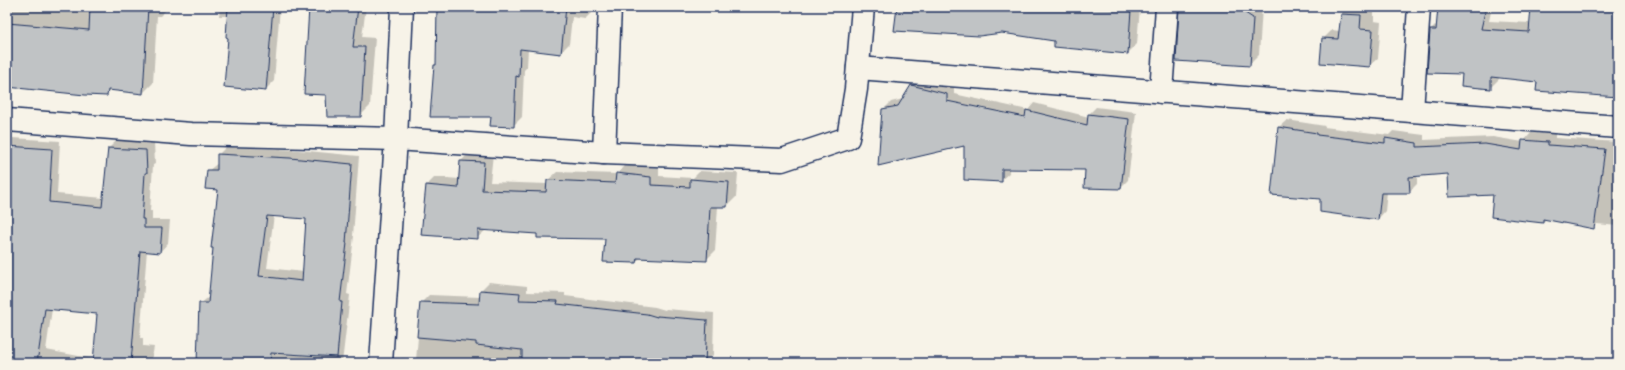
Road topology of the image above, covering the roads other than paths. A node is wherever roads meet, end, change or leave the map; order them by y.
1 (402, 7) edge
2 (610, 7) edge
3 (863, 7) edge
4 (1167, 7) edge
5 (1419, 7) edge
6 (858, 68) junction
7 (1161, 92) junction
8 (1412, 111) junction
9 (7, 120) edge
10 (1618, 127) edge
11 (396, 139) junction
12 (604, 153) junction
13 (381, 363) edge

1 - 11 street
2 - 12 street
3 - 6 street
4 - 7 street
5 - 8 street
6 - 7 street
6 - 12 street
7 - 8 street
8 - 10 street
9 - 11 street
11 - 12 street
11 - 13 street

